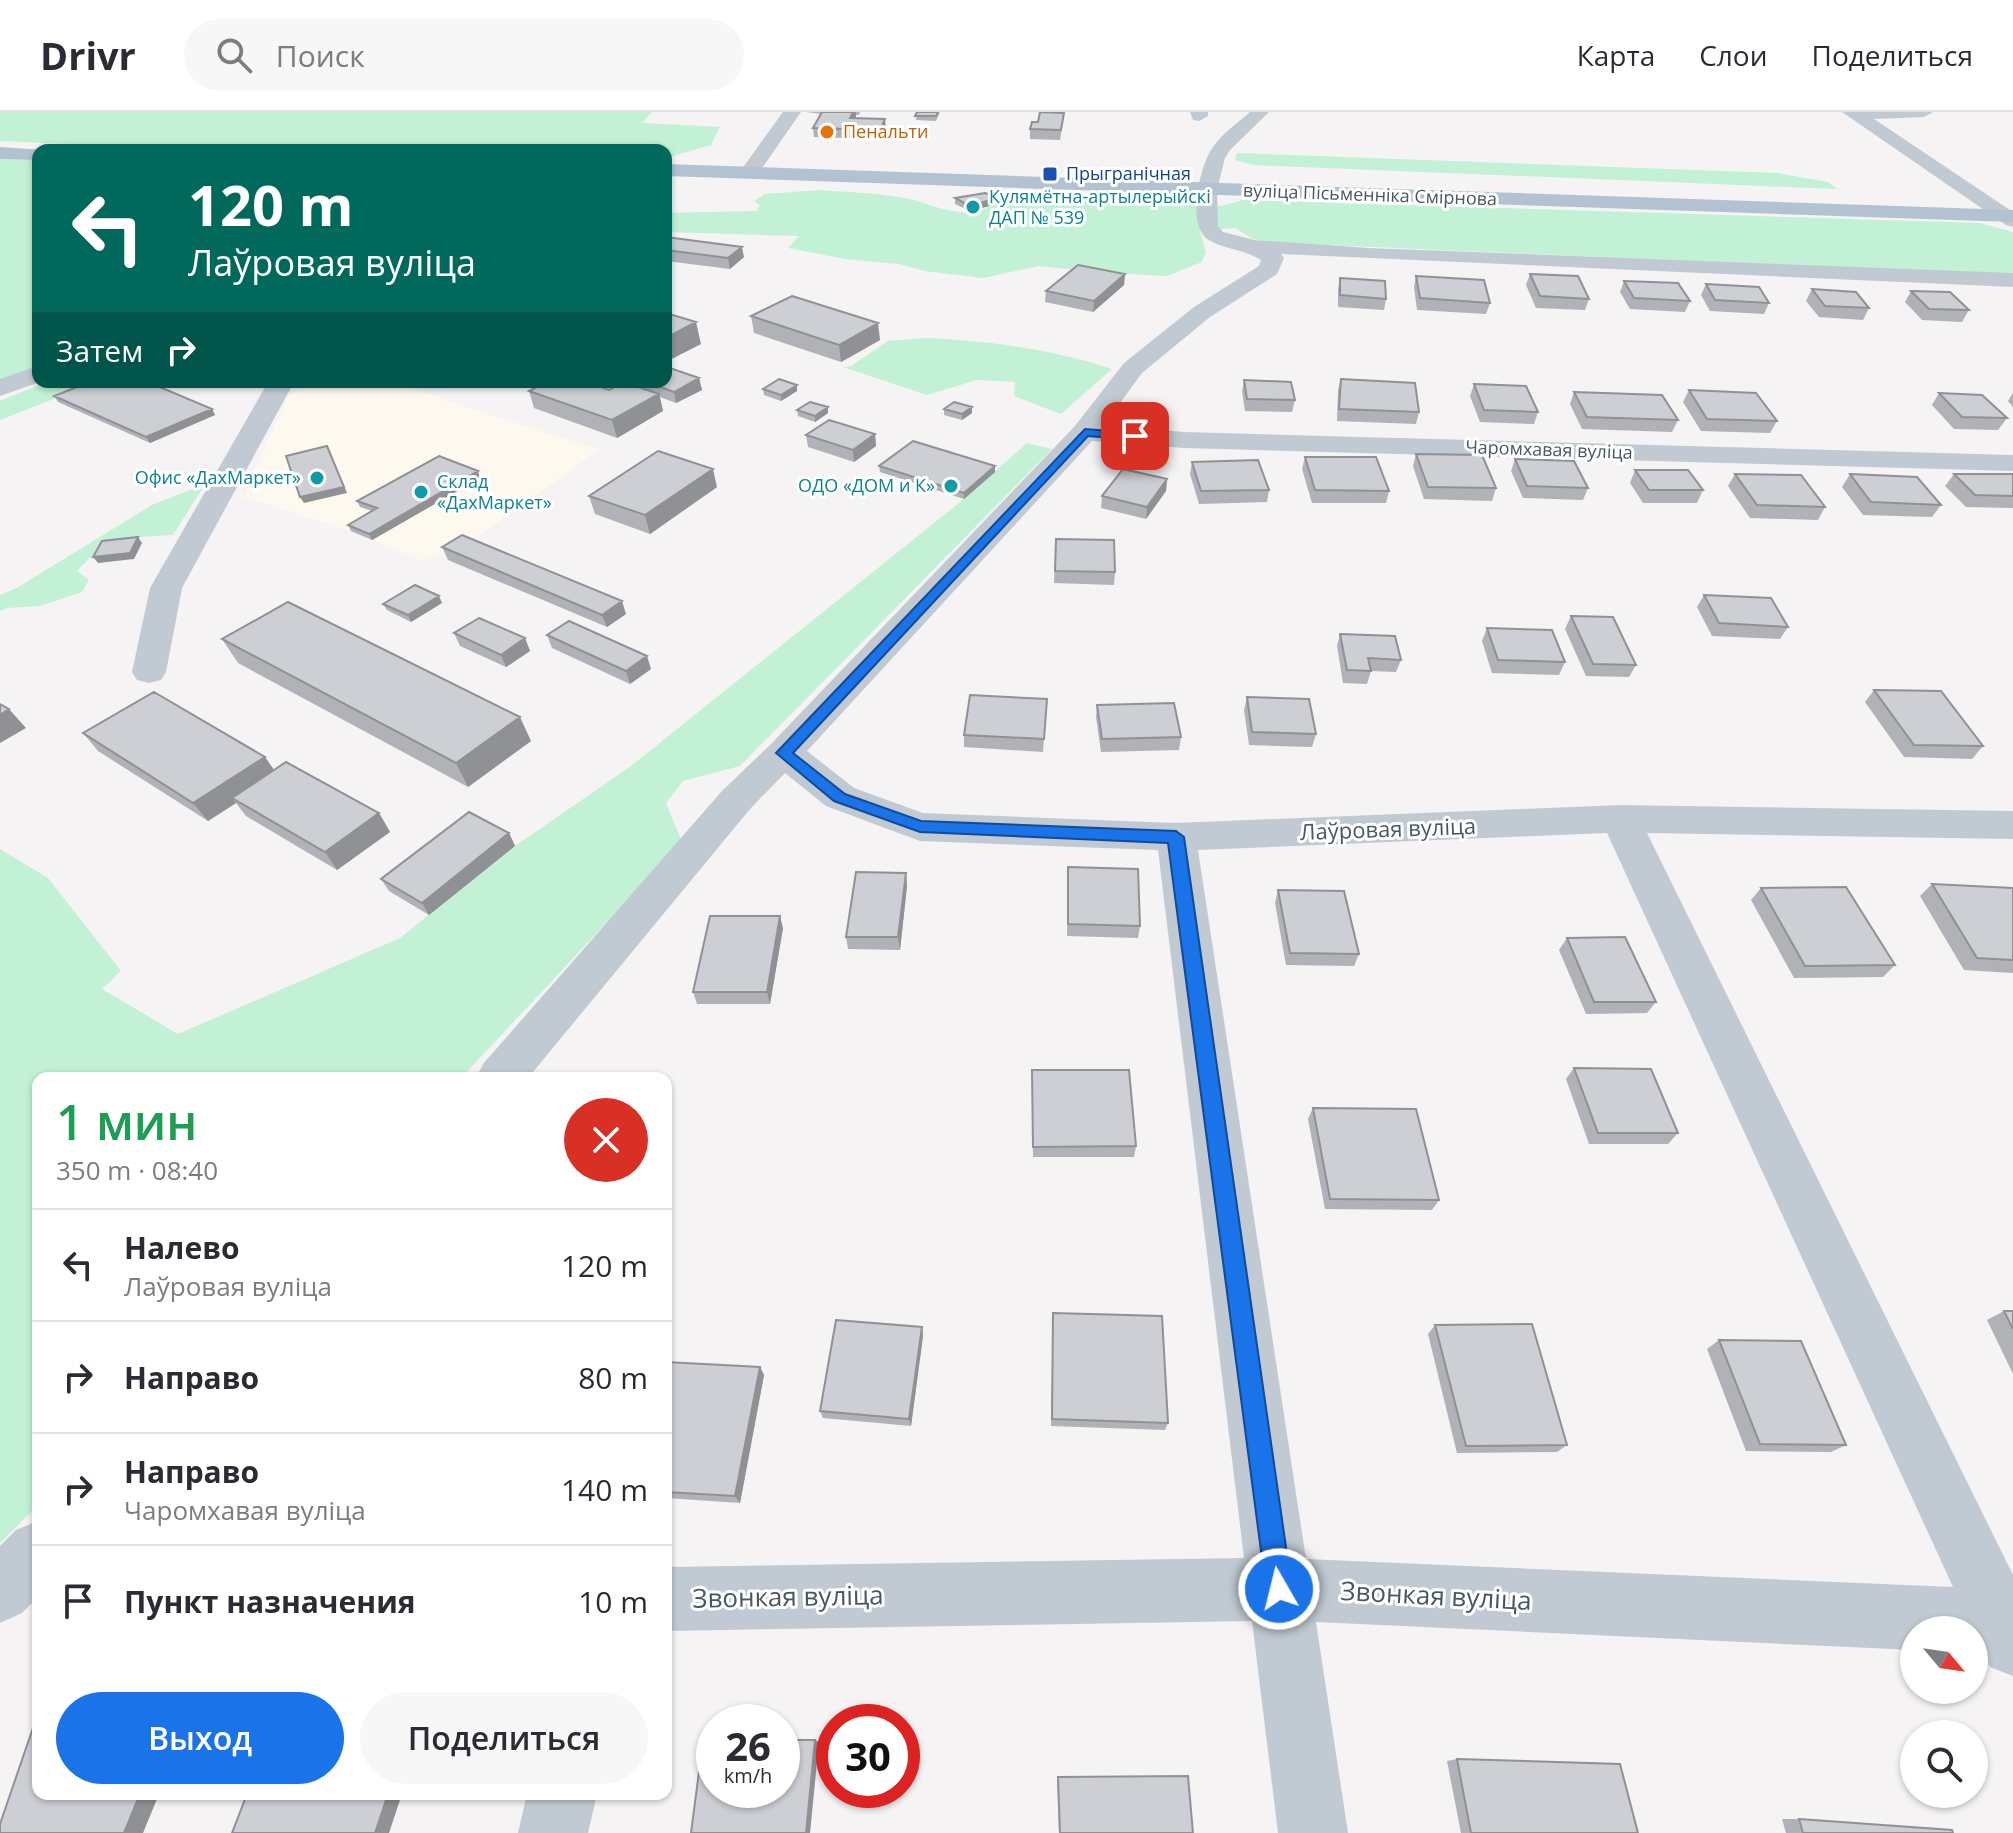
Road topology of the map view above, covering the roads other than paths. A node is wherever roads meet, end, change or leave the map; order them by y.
1 (792, 112) edge
2 (1260, 112) edge
3 (1924, 112) edge
4 (1854, 114) edge
5 (0, 153) edge
6 (32, 154) edge
7 (672, 173) edge
8 (749, 173) junction
9 (1207, 190) junction
10 (2010, 217) edge
11 (1254, 246) junction
12 (2013, 280) edge
13 (32, 376) edge
14 (0, 388) edge
15 (277, 388) edge
16 (1085, 432) junction
17 (2013, 463) edge
18 (149, 672) dead end
19 (784, 753) junction
20 (1620, 819) junction
21 (2013, 825) edge
22 (1176, 837) junction
23 (505, 1072) edge
24 (32, 1558) edge
25 (1279, 1589) junction
26 (0, 1590) edge
27 (32, 1591) edge
28 (672, 1599) edge
29 (2009, 1629) edge
30 (561, 1800) edge
31 (553, 1833) edge
32 (1313, 1833) edge

1 - 8 street
2 - 9 street
3 - 4 street
4 - 10 street
5 - 6 main road
7 - 8 main road, вуліца Пісьменніка Смірнова
8 - 9 main road, вуліца Пісьменніка Смірнова
9 - 10 main road, вуліца Пісьменніка Смірнова
9 - 11 street
11 - 12 street
11 - 16 street
13 - 14 street
15 - 18 street
16 - 17 street, Чаромхавая вуліца
16 - 19 street
19 - 22 street, Лаўровая вуліца
19 - 23 street
20 - 21 street, Лаўровая вуліца
20 - 22 street, Лаўровая вуліца
20 - 29 street
22 - 25 street
24 - 26 street
25 - 28 street, Звонкая вуліца
25 - 29 street, Звонкая вуліца
25 - 32 street
26 - 27 street
30 - 31 street

